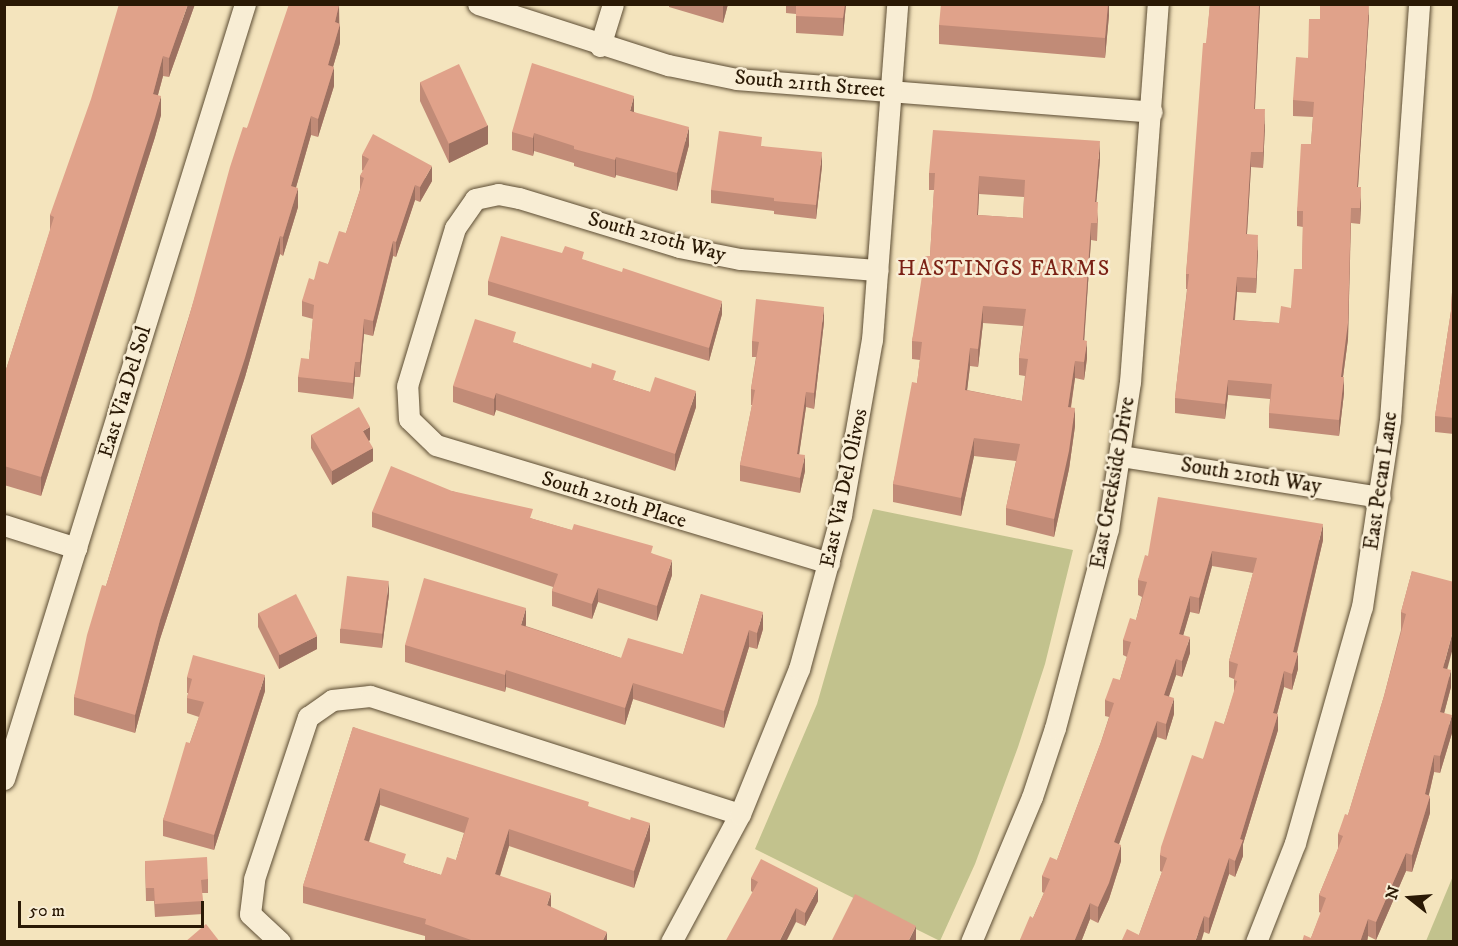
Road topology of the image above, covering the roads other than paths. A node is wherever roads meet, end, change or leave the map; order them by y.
1 (245, 4) edge
2 (478, 4) edge
3 (613, 4) edge
4 (897, 4) edge
5 (1158, 4) edge
6 (1419, 4) edge
7 (600, 45) junction
8 (891, 90) junction
9 (1152, 112) junction
10 (878, 270) junction
11 (409, 419) joint
12 (1121, 456) junction
13 (1380, 497) junction
14 (4, 525) edge
15 (76, 548) junction
16 (829, 563) junction
17 (4, 779) edge
18 (740, 814) junction
19 (280, 942) edge
20 (671, 942) edge
21 (970, 942) edge
22 (1256, 942) edge

1 - 15 street, East Via Del Sol
2 - 7 street, South 211th Street
3 - 7 street
4 - 8 street, East Via Del Olivos
5 - 9 street, East Creekside Drive
6 - 13 street, East Pecan Lane
7 - 8 street, South 211th Street
8 - 9 street, South 211th Street
8 - 10 street, East Via Del Olivos
9 - 12 street, East Creekside Drive
10 - 11 street, South 210th Way
10 - 16 street, East Via Del Olivos
11 - 16 street, South 210th Place
12 - 13 street, South 210th Way
12 - 21 street, East Creekside Drive
13 - 22 street, East Pecan Lane
14 - 15 street
15 - 17 street, East Via Del Sol
16 - 18 street, East Via Del Olivos
18 - 19 street
18 - 20 street, East Via Del Olivos

